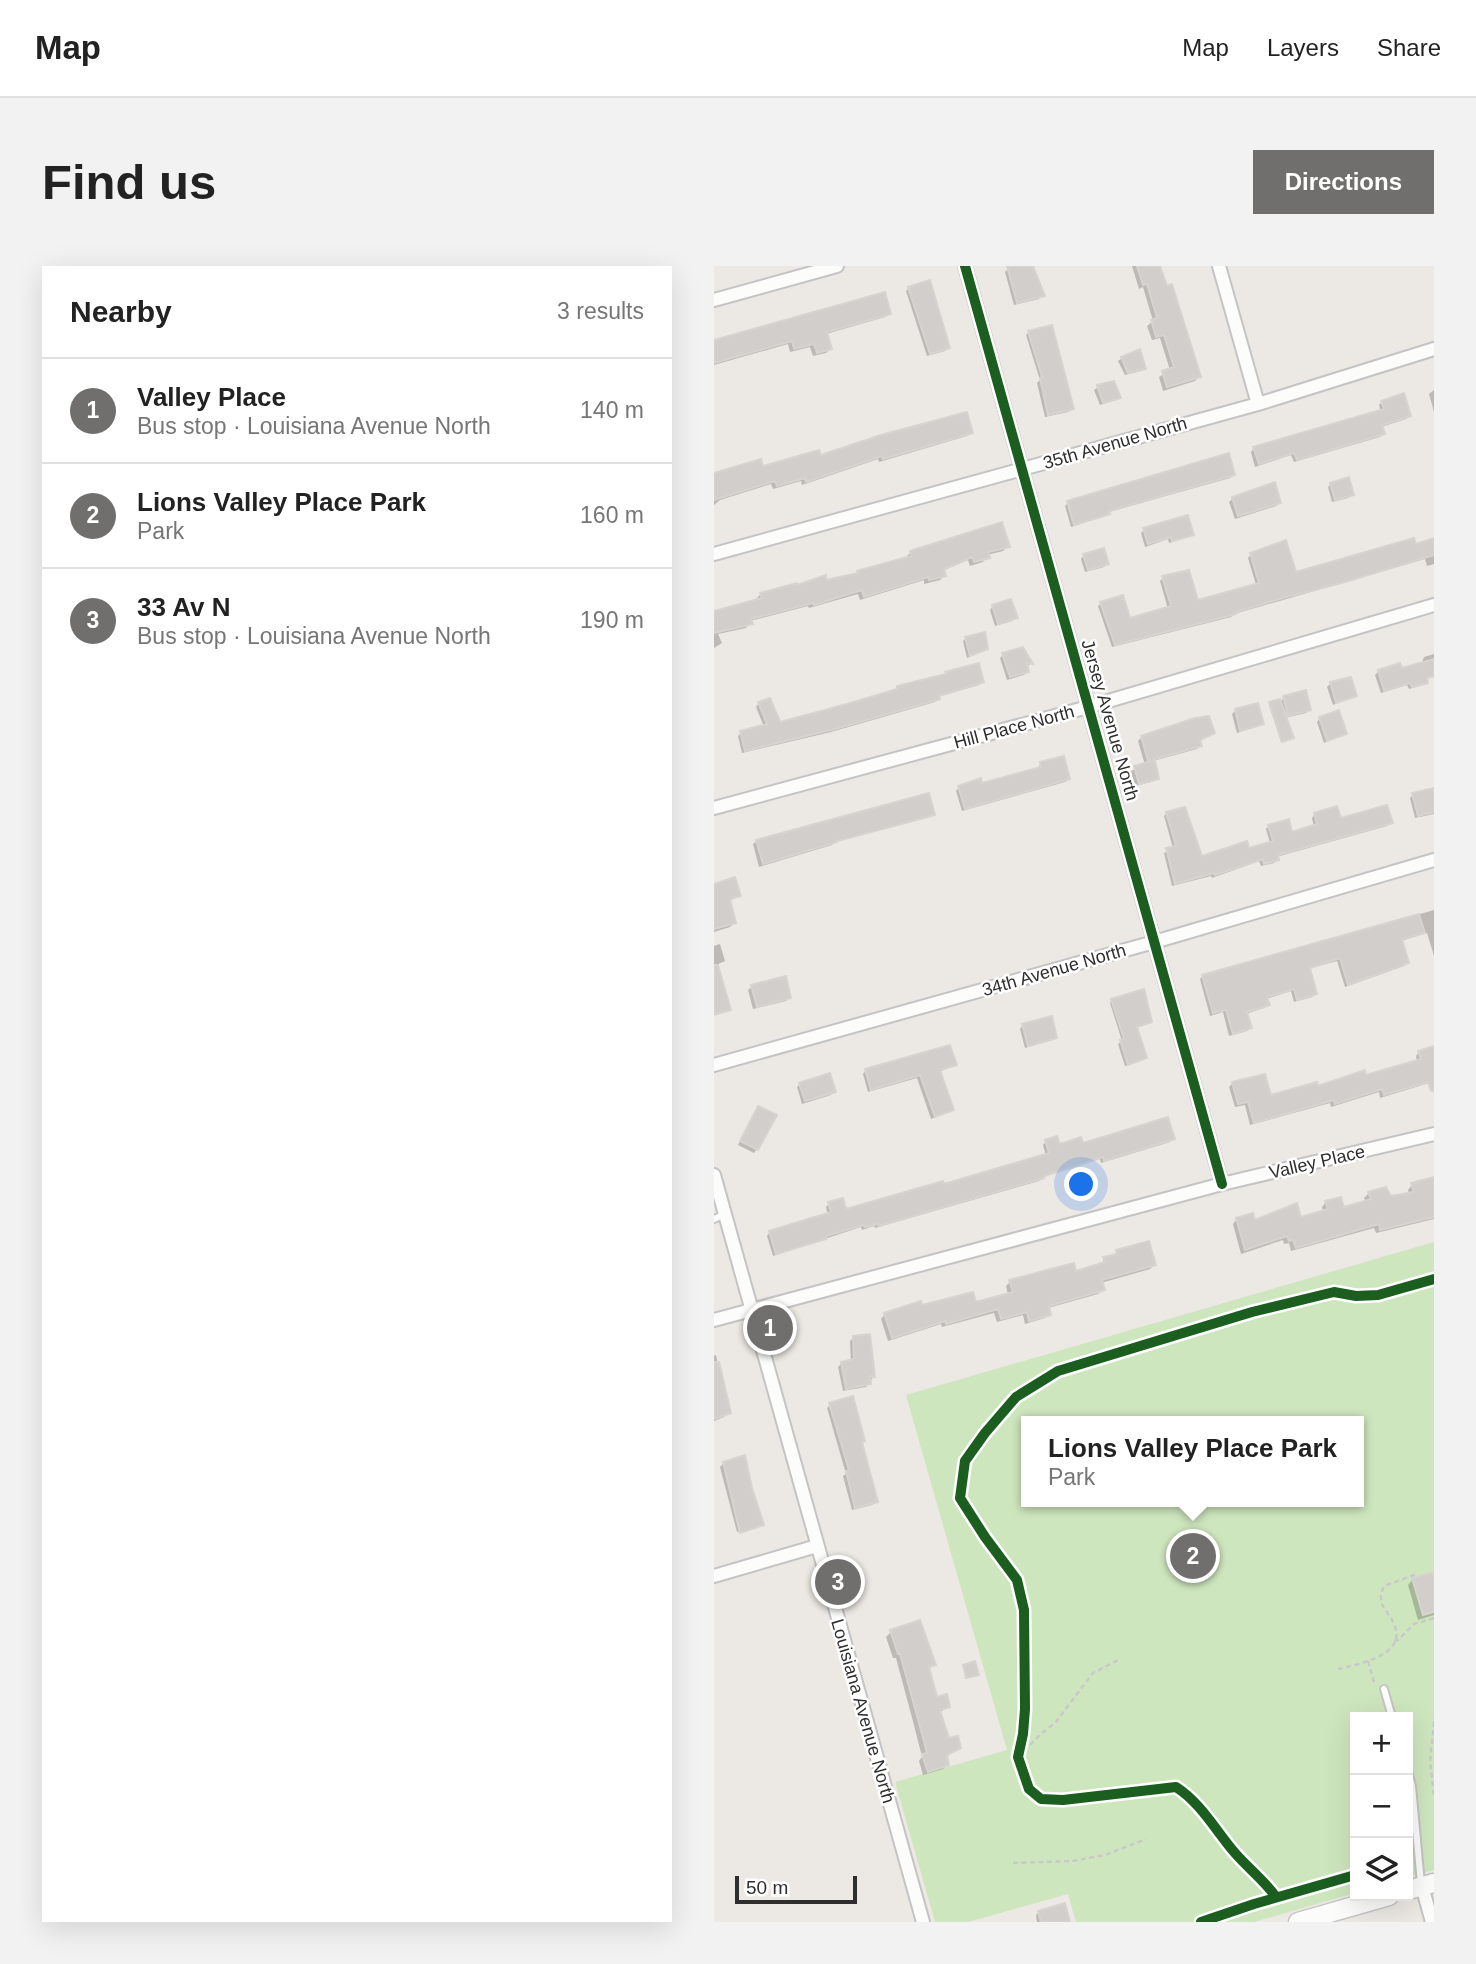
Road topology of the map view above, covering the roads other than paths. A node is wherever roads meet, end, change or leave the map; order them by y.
1 (837, 266) edge
2 (965, 266) edge
3 (1219, 266) edge
4 (714, 300) edge
5 (1434, 349) edge
6 (1258, 404) junction
7 (1022, 470) junction
8 (714, 554) edge
9 (1434, 605) edge
10 (1088, 707) junction
11 (714, 808) edge
12 (1434, 860) edge
13 (1154, 942) junction
14 (714, 1065) edge
15 (1434, 1134) edge
16 (714, 1175) edge
17 (1222, 1184) junction
18 (719, 1216) edge
19 (751, 1310) junction
20 (714, 1321) edge
21 (817, 1546) junction
22 (714, 1576) edge
23 (1384, 1689) dead end
24 (1391, 1712) edge
25 (1409, 1775) edge
26 (1421, 1886) edge
27 (1371, 1901) edge
28 (923, 1922) edge
29 (1297, 1922) edge
30 (1432, 1922) edge

1 - 4 street
2 - 7 street, Jersey Avenue North
3 - 6 street
5 - 6 street, 35th Avenue North
6 - 7 street, 35th Avenue North
7 - 8 street, 35th Avenue North
7 - 10 street, Jersey Avenue North
9 - 10 street, Hill Place North
10 - 11 street, Hill Place North
10 - 13 street, Jersey Avenue North
12 - 13 street, 34th Avenue North
13 - 14 street, 34th Avenue North
13 - 17 street, Jersey Avenue North
15 - 17 street, Valley Place
16 - 18 street, Louisiana Avenue North
17 - 19 street, Valley Place
18 - 19 street, Louisiana Avenue North
19 - 20 street, Valley Place
19 - 21 street, Louisiana Avenue North
21 - 22 street
21 - 28 street, Louisiana Avenue North
23 - 24 lane
25 - 26 lane
26 - 30 street
27 - 29 street

